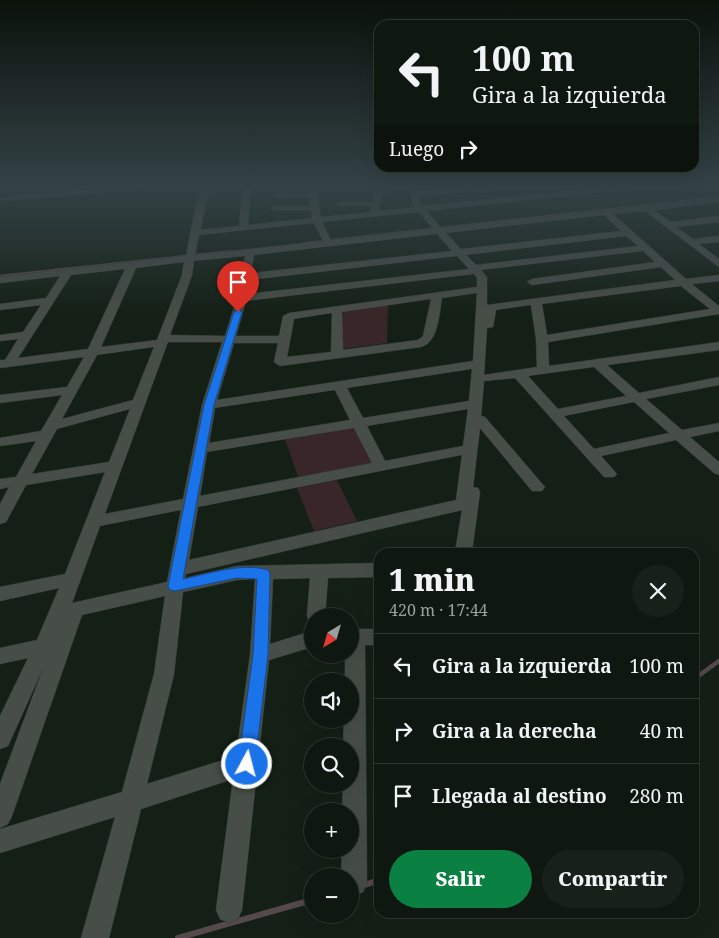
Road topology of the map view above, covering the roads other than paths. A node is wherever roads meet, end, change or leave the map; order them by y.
1 (195, 229) edge
2 (235, 229) edge
3 (321, 229) edge
4 (437, 229) joint
5 (625, 229) edge
6 (674, 229) edge
7 (194, 233) junction
8 (629, 233) junction
9 (719, 238) edge
10 (327, 241) junction
11 (691, 242) junction
12 (645, 248) junction
13 (250, 252) junction
14 (460, 253) junction
15 (190, 256) junction
16 (511, 264) junction
17 (663, 264) junction
18 (719, 264) edge
19 (132, 265) junction
20 (475, 270) junction
21 (68, 272) junction
22 (246, 277) junction
23 (719, 278) edge
24 (0, 280) edge
25 (532, 282) junction
26 (683, 282) junction
27 (482, 289) junction
28 (437, 296) junction
29 (242, 298) junction
30 (50, 300) junction
31 (552, 300) junction
32 (536, 302) junction
33 (0, 307) edge
34 (337, 309) junction
35 (719, 311) edge
36 (27, 335) junction
37 (0, 338) edge
38 (229, 339) junction
39 (542, 339) junction
40 (285, 340) junction
41 (162, 341) junction
42 (719, 346) edge
43 (93, 352) junction
44 (337, 354) junction
45 (4, 364) edge
46 (478, 364) junction
47 (598, 364) junction
48 (543, 371) junction
49 (519, 374) junction
50 (486, 378) junction
51 (719, 381) edge
52 (339, 384) junction
53 (72, 390) junction
54 (635, 398) junction
55 (0, 399) edge
56 (139, 404) junction
57 (474, 404) junction
58 (209, 405) junction
59 (554, 414) junction
60 (480, 420) junction
61 (360, 423) junction
62 (719, 426) edge
63 (49, 431) junction
64 (679, 435) junction
65 (0, 442) edge
66 (470, 449) junction
67 (200, 450) junction
68 (591, 454) junction
69 (115, 466) junction
70 (381, 467) junction
71 (719, 470) edge
72 (609, 474) dead end
73 (21, 481) junction
74 (0, 484) edge
75 (537, 487) dead end
76 (190, 504) junction
77 (0, 518) edge
78 (93, 522) junction
79 (464, 548) edge
80 (374, 570) edge
81 (319, 572) junction
82 (264, 574) junction
83 (176, 577) junction
84 (72, 579) junction
85 (0, 594) edge
86 (317, 608) edge
87 (67, 611) junction
88 (359, 637) edge
89 (374, 637) edge
90 (304, 641) edge
91 (44, 646) junction
92 (260, 655) junction
93 (0, 656) edge
94 (352, 663) edge
95 (2, 729) edge
96 (247, 764) junction
97 (131, 802) junction
98 (0, 816) edge
99 (0, 841) edge
100 (354, 868) edge
101 (229, 910) dead end
102 (96, 938) edge

1 - 7 street
2 - 7 street
3 - 10 street
4 - 10 street
4 - 14 street
5 - 8 street
6 - 11 street
7 - 15 street
8 - 12 street
8 - 14 street
9 - 11 street
10 - 13 street
10 - 15 street
11 - 18 street
12 - 16 street
12 - 17 street
13 - 15 street
13 - 22 street
14 - 20 street
14 - 22 street
15 - 19 street
15 - 41 street
16 - 20 street
16 - 25 street
17 - 25 street
17 - 26 street
19 - 21 street
19 - 43 street
20 - 27 street
20 - 29 street
21 - 24 street
21 - 30 street
22 - 29 street
23 - 26 street
25 - 31 street
26 - 31 street
26 - 35 street
27 - 28 street
27 - 46 street
28 - 34 street
28 - 44 street
29 - 38 street
30 - 33 street
30 - 36 street
31 - 32 street
32 - 39 street
32 - 50 street
34 - 40 street
34 - 44 street
35 - 39 street
36 - 37 street
36 - 45 street
38 - 40 street
38 - 41 street
38 - 58 street
39 - 48 street
40 - 44 street
41 - 43 street
41 - 56 street
42 - 47 street
43 - 45 street
43 - 53 street
46 - 52 street
46 - 57 street
47 - 48 street
47 - 54 street
48 - 49 street
49 - 50 street
49 - 59 street
50 - 60 street
51 - 54 street
52 - 58 street
52 - 61 street
53 - 55 street
53 - 63 street
54 - 59 street
54 - 64 street
56 - 63 street
56 - 69 street
57 - 61 street
57 - 66 street
58 - 67 street
59 - 68 street
60 - 75 street
60 - 79 street
61 - 67 street
61 - 70 street
62 - 64 street
63 - 65 street
63 - 73 street
64 - 68 street
64 - 71 street
66 - 70 street
66 - 83 street
67 - 76 street
68 - 72 street
69 - 73 street
69 - 78 street
70 - 76 street
73 - 74 street
73 - 77 street
76 - 78 street
76 - 83 street
78 - 84 street
80 - 81 street
81 - 82 street
81 - 86 street
82 - 83 street
82 - 92 street
83 - 87 street
83 - 97 street
84 - 85 street
84 - 87 street
87 - 91 street
87 - 98 street
88 - 89 street
90 - 92 street
91 - 93 street
91 - 95 street
92 - 96 street
94 - 100 street
96 - 97 street
96 - 101 street
97 - 99 street
97 - 102 street

